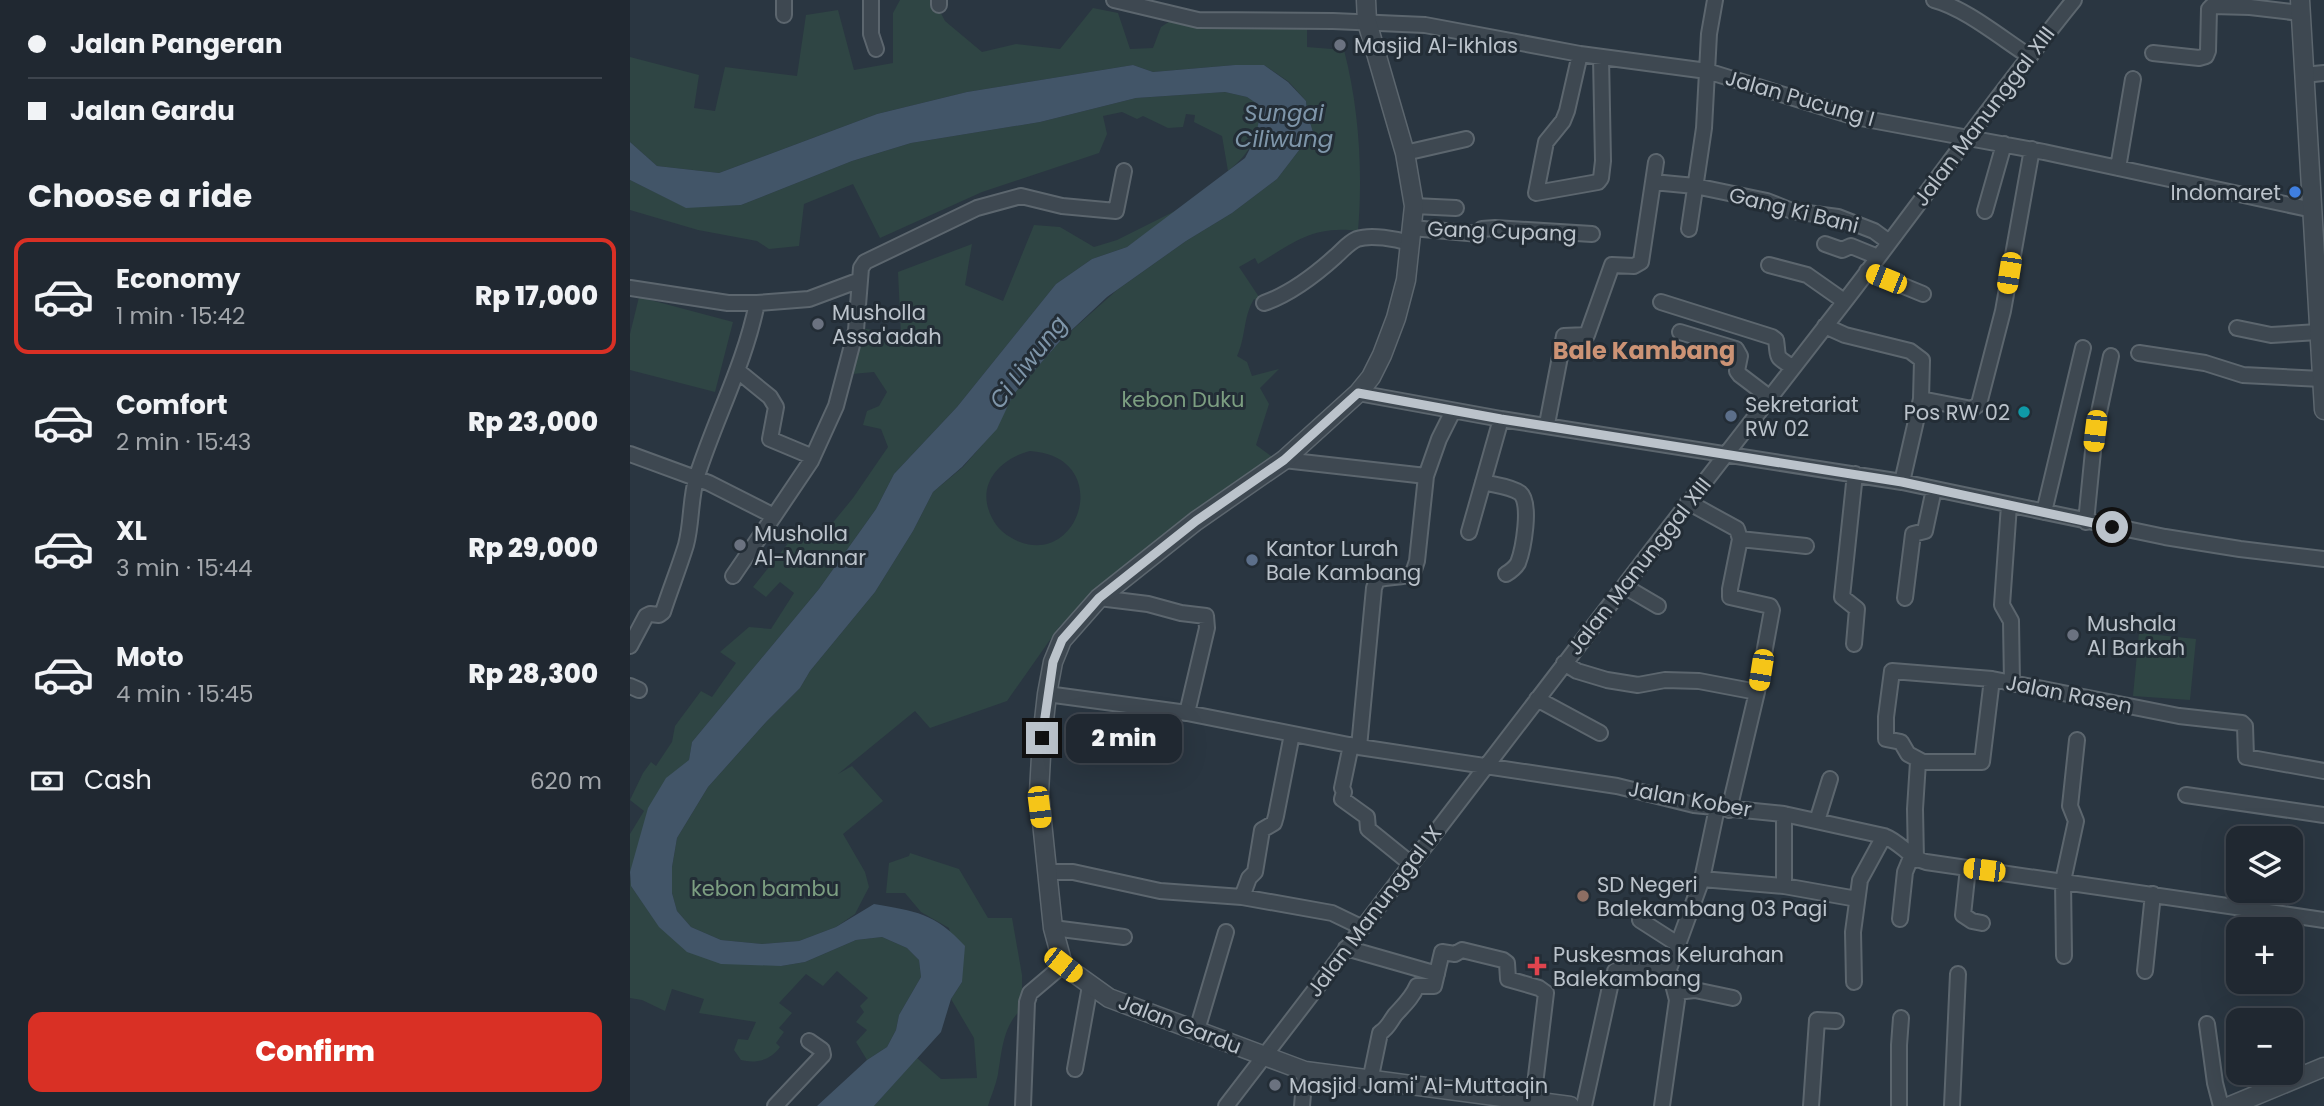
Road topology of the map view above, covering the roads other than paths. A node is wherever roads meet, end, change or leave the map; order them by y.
1 (871, 0) edge
2 (1114, 0) edge
3 (1366, 0) edge
4 (1715, 0) edge
5 (1934, 0) edge
6 (2074, 0) edge
7 (2300, 6) edge
8 (1367, 22) junction
9 (877, 49) dead end
10 (2153, 53) dead end
11 (1580, 54) junction
12 (2029, 56) junction
13 (1601, 57) junction
14 (1707, 71) junction
15 (2324, 73) edge
16 (2304, 75) junction
17 (2133, 79) dead end
18 (1966, 137) junction
19 (1466, 139) dead end
20 (2004, 144) junction
21 (2032, 149) junction
22 (1405, 153) junction
23 (2317, 154) edge
24 (1656, 162) dead end
25 (2118, 168) junction
26 (1124, 171) dead end
27 (1653, 182) junction
28 (1695, 186) junction
29 (1414, 206) junction
30 (1456, 208) dead end
31 (2313, 210) junction
32 (1985, 211) dead end
33 (1689, 229) dead end
34 (1592, 234) dead end
35 (1411, 235) junction
36 (1889, 242) junction
37 (1825, 244) dead end
38 (1878, 257) junction
39 (1769, 265) dead end
40 (1867, 271) junction
41 (860, 280) junction
42 (630, 288) edge
43 (1923, 294) dead end
44 (1844, 301) junction
45 (1661, 302) dead end
46 (757, 303) junction
47 (1264, 303) dead end
48 (2320, 307) edge
49 (1825, 326) junction
50 (2238, 328) dead end
51 (1680, 332) dead end
52 (2318, 332) junction
53 (2083, 348) dead end
54 (2139, 353) dead end
55 (2111, 356) dead end
56 (1792, 367) junction
57 (738, 371) junction
58 (2322, 379) junction
59 (1358, 393) junction
60 (1769, 397) junction
61 (1921, 399) junction
62 (2324, 410) edge
63 (1452, 411) junction
64 (1501, 419) junction
65 (1547, 424) junction
66 (1726, 453) junction
67 (630, 454) edge
68 (813, 457) junction
69 (1284, 460) junction
70 (1855, 474) junction
71 (1426, 476) junction
72 (696, 480) junction
73 (1483, 482) junction
74 (1902, 482) junction
75 (1934, 489) junction
76 (1688, 502) junction
77 (2009, 505) junction
78 (2044, 512) junction
79 (774, 516) junction
80 (2086, 522) junction
81 (1469, 533) dead end
82 (1740, 539) junction
83 (1806, 546) dead end
84 (2324, 559) edge
85 (1507, 575) dead end
86 (733, 576) dead end
87 (1624, 586) junction
88 (1099, 598) junction
89 (1905, 598) dead end
90 (1658, 606) dead end
91 (1854, 644) dead end
92 (630, 646) edge
93 (1564, 663) junction
94 (1992, 679) junction
95 (2012, 684) junction
96 (1757, 692) junction
97 (1047, 697) junction
98 (1536, 699) junction
99 (1187, 713) junction
100 (1600, 733) dead end
101 (1292, 734) junction
102 (2077, 740) dead end
103 (1355, 746) junction
104 (1920, 761) junction
105 (1486, 766) junction
106 (2324, 771) edge
107 (1830, 779) dead end
108 (2186, 795) dead end
109 (1723, 809) junction
110 (1784, 814) junction
111 (2324, 815) edge
112 (1817, 821) junction
113 (1884, 836) junction
114 (1914, 858) junction
115 (1410, 863) junction
116 (1968, 868) junction
117 (1048, 872) junction
118 (1702, 879) junction
119 (2063, 881) junction
120 (1784, 886) junction
121 (2153, 894) junction
122 (1242, 897) junction
123 (1857, 898) junction
124 (1900, 919) dead end
125 (1640, 920) dead end
126 (2324, 920) edge
127 (1982, 923) dead end
128 (1361, 927) junction
129 (1053, 928) junction
130 (1226, 932) dead end
131 (1124, 937) dead end
132 (1679, 945) junction
133 (1346, 948) junction
134 (2064, 956) dead end
135 (1063, 965) junction
136 (1668, 969) junction
137 (1615, 971) dead end
138 (2145, 971) dead end
139 (1437, 974) junction
140 (1958, 974) dead end
141 (1854, 982) dead end
142 (1090, 986) junction
143 (1610, 987) dead end
144 (1676, 992) junction
145 (1733, 998) dead end
146 (1901, 1018) dead end
147 (1836, 1021) dead end
148 (2207, 1024) dead end
149 (1197, 1030) junction
150 (809, 1041) dead end
151 (1263, 1056) junction
152 (2324, 1067) edge
153 (1074, 1069) dead end
154 (1305, 1071) junction
155 (1370, 1081) junction
156 (1533, 1101) junction
157 (775, 1106) edge
158 (1023, 1106) edge
159 (1226, 1106) edge
160 (1302, 1106) edge
161 (1570, 1106) edge
162 (1584, 1106) edge
163 (1662, 1106) edge
164 (1811, 1106) edge
165 (1899, 1106) edge
166 (1952, 1106) edge
167 (2221, 1106) edge
168 (2230, 1106) edge

1 - 9 street
2 - 8 street, Jalan Pucung I
3 - 8 street
4 - 14 street
5 - 12 street
6 - 12 street, Jalan Manunggal XIII
7 - 10 street
7 - 16 street
8 - 11 street, Jalan Pucung I
8 - 22 street
11 - 13 street, Jalan Pucung I
11 - 13 street
12 - 18 street, Jalan Manunggal XIII
13 - 14 street, Jalan Pucung I
14 - 18 street, Jalan Pucung I
14 - 28 street
15 - 16 street
16 - 23 street
17 - 25 street
18 - 20 street, Jalan Pucung I
18 - 36 street, Jalan Manunggal XIII
19 - 22 street
20 - 21 street, Jalan Pucung I
20 - 32 street
21 - 25 street, Jalan Pucung I
21 - 61 street
22 - 29 street
23 - 31 street
24 - 27 street
25 - 31 street, Jalan Pucung I
26 - 41 street
27 - 28 street, Gang Ki Bani
27 - 65 street
28 - 33 street
28 - 36 street, Gang Ki Bani
29 - 30 street
29 - 35 street
31 - 48 street
34 - 35 street, Gang Cupang
35 - 47 street, Gang Cupang
35 - 59 street
36 - 38 street, Jalan Manunggal XIII
37 - 38 street, Gang Ki Bani
38 - 40 street, Jalan Manunggal XIII
39 - 44 street
40 - 43 street
40 - 44 street, Jalan Manunggal XIII
41 - 46 street
41 - 68 street
42 - 46 street
44 - 49 street, Jalan Manunggal XIII
45 - 56 street
46 - 57 street
48 - 52 street
49 - 56 street, Jalan Manunggal XIII
49 - 61 street
50 - 52 street
51 - 60 street
52 - 58 street
53 - 78 street
54 - 58 street
55 - 80 street
56 - 60 street, Jalan Manunggal XIII
57 - 68 street
57 - 72 street
58 - 62 street
59 - 63 street
59 - 69 street
60 - 66 street, Jalan Manunggal XIII
61 - 74 street
63 - 64 street
63 - 71 street
64 - 65 street
64 - 73 street
65 - 66 street
66 - 70 street
66 - 76 street, Jalan Manunggal XIII
67 - 72 street
68 - 79 street
69 - 71 street
69 - 88 street
70 - 74 street
70 - 91 street
71 - 103 street
72 - 79 street
72 - 92 street
73 - 81 street
73 - 85 street
74 - 75 street
75 - 77 street
75 - 89 street
76 - 82 street
76 - 87 street, Jalan Manunggal XIII
77 - 78 street
77 - 95 street
78 - 80 street
79 - 86 street
80 - 84 street
82 - 83 street
82 - 96 street
87 - 90 street
87 - 93 street, Jalan Manunggal XIII
88 - 97 street
88 - 99 street
93 - 96 street
93 - 98 street, Jalan Manunggal XIII
94 - 95 street, Jalan Rasen
94 - 104 street
94 - 104 street, Jalan Rasen
95 - 106 street, Jalan Rasen
96 - 109 street
97 - 99 street, Jalan Kober
97 - 117 street
98 - 100 street
98 - 105 street, Jalan Manunggal XIII
99 - 101 street, Jalan Kober
101 - 103 street, Jalan Kober
101 - 122 street
102 - 119 street
103 - 105 street, Jalan Kober
103 - 115 street
104 - 114 street
105 - 109 street, Jalan Kober
105 - 115 street, Jalan Manunggal IX
107 - 112 street
108 - 111 street
109 - 110 street, Jalan Kober
109 - 118 street
110 - 112 street, Jalan Kober
110 - 120 street
112 - 113 street, Jalan Kober
113 - 114 street, Jalan Kober
113 - 123 street
114 - 116 street, Jalan Kober
114 - 124 street
115 - 128 street, Jalan Manunggal IX
116 - 119 street, Jalan Kober
116 - 127 street
117 - 122 street
117 - 129 street
118 - 120 street
118 - 132 street
119 - 121 street, Jalan Kober
119 - 134 street
120 - 123 street
121 - 126 street, Jalan Kober
121 - 138 street
122 - 128 street
123 - 141 street
125 - 132 street
128 - 133 street, Jalan Manunggal IX
129 - 131 street
129 - 135 street
130 - 149 street
132 - 136 street
133 - 139 street
133 - 151 street, Jalan Manunggal IX
135 - 142 street, Jalan Gardu
135 - 158 street
136 - 137 street
136 - 144 street
139 - 155 street
139 - 156 street
140 - 166 street
142 - 149 street, Jalan Gardu
142 - 153 street
143 - 162 street
144 - 145 street
144 - 163 street
146 - 165 street
147 - 164 street
148 - 167 street
149 - 151 street, Jalan Gardu
150 - 157 street
151 - 154 street, Jalan Gardu
151 - 159 street, Jalan Manunggal IX
152 - 168 street
154 - 155 street, Jalan Gardu
154 - 160 street
155 - 156 street, Jalan Gardu
156 - 161 street, Jalan Gardu

